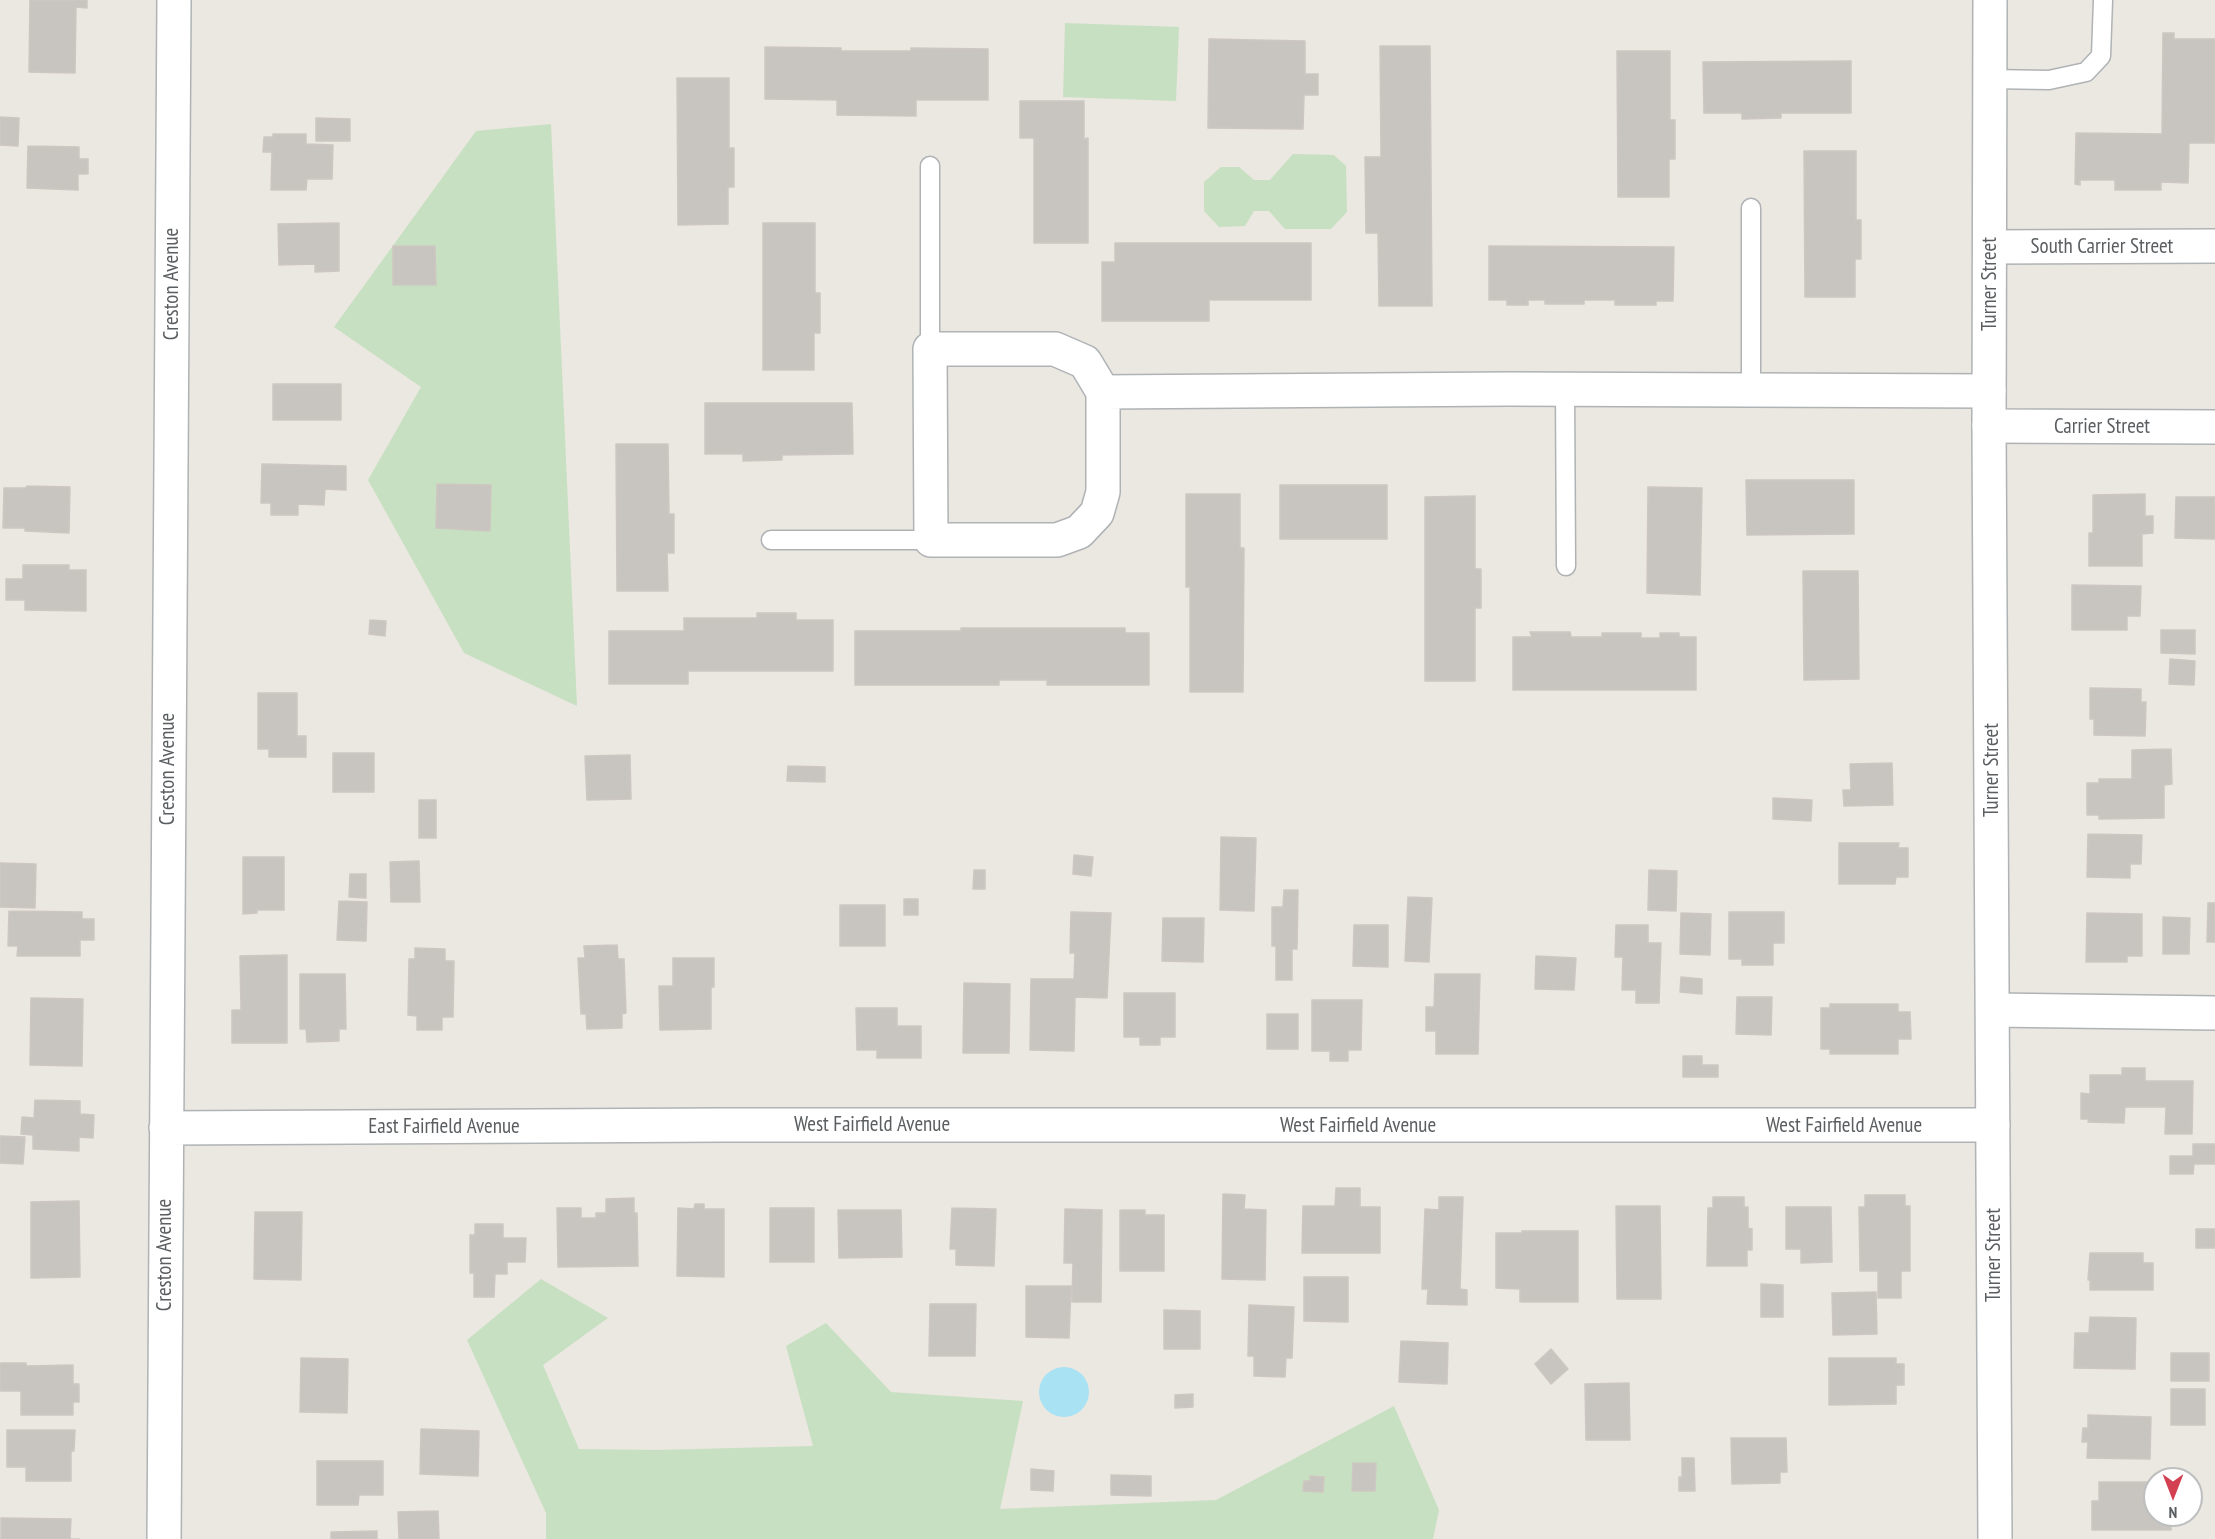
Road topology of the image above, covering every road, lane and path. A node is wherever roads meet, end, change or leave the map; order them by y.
1 (174, 0) edge
2 (1990, 0) edge
3 (2103, 0) edge
4 (1990, 79) junction
5 (930, 166) dead end
6 (1751, 208) dead end
7 (2215, 246) edge
8 (1990, 248) junction
9 (930, 349) junction
10 (1565, 389) junction
11 (1751, 389) junction
12 (1989, 391) junction
13 (1103, 392) junction
14 (1989, 426) junction
15 (2215, 427) edge
16 (771, 540) dead end
17 (931, 540) junction
18 (1566, 566) dead end
19 (1994, 1010) junction
20 (2215, 1013) edge
21 (723, 1125) joint
22 (1993, 1125) junction
23 (166, 1128) junction
24 (164, 1539) edge
25 (1995, 1539) edge

1 - 23 street, Creston Avenue
2 - 4 street, Turner Street
3 - 4 lane
4 - 8 street, Turner Street
5 - 9 lane
6 - 11 lane
7 - 8 street, South Carrier Street
8 - 12 street, Turner Street
9 - 13 street
9 - 17 street
10 - 11 street
10 - 13 street
10 - 18 lane
11 - 12 street
12 - 14 street, Turner Street
13 - 17 street
14 - 15 street, Carrier Street
14 - 19 street, Turner Street
16 - 17 lane
19 - 20 street
19 - 22 street, Turner Street
21 - 22 street, West Fairfield Avenue
21 - 23 street, East Fairfield Avenue
22 - 25 street, Turner Street
23 - 24 street, Creston Avenue

